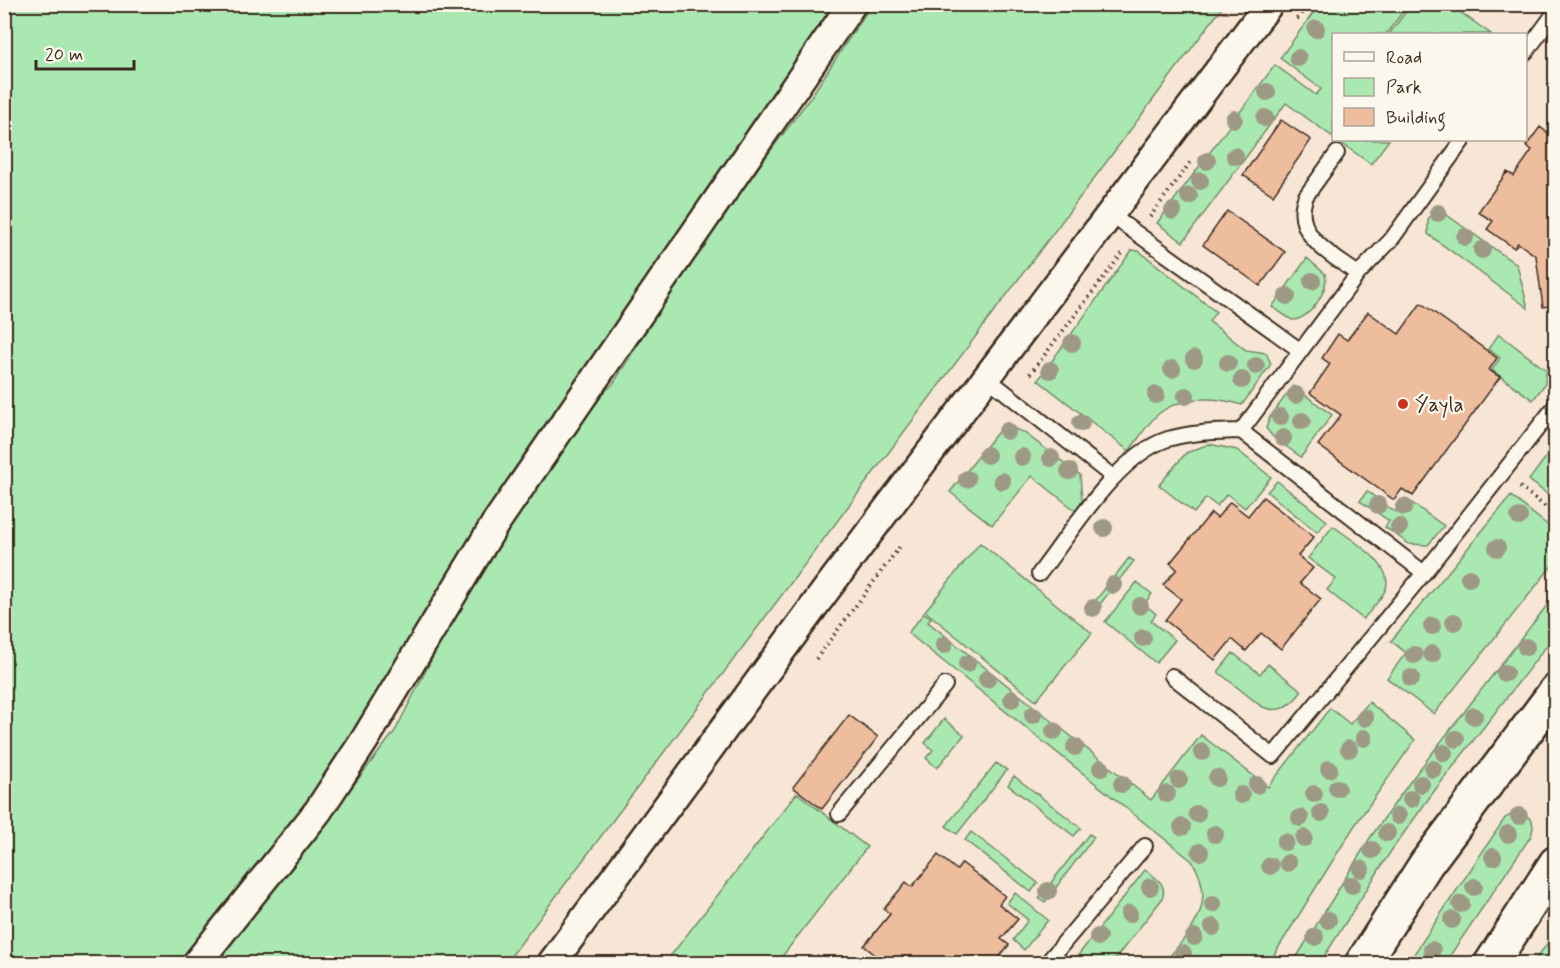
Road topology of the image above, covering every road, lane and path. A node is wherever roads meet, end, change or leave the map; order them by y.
1 (852, 4) edge
2 (1269, 4) edge
3 (1308, 4) edge
4 (1556, 10) edge
5 (1294, 23) dead end
6 (1527, 51) edge
7 (1462, 141) edge
8 (1337, 153) dead end
9 (1195, 156) dead end
10 (1111, 215) junction
11 (1137, 234) junction
12 (1358, 274) junction
13 (1301, 351) junction
14 (987, 378) junction
15 (1012, 398) junction
16 (1556, 405) edge
17 (1241, 431) junction
18 (1503, 473) junction
19 (1113, 477) junction
20 (1556, 515) edge
21 (908, 536) dead end
22 (1424, 573) junction
23 (1039, 574) dead end
24 (810, 668) dead end
25 (1172, 676) dead end
26 (945, 685) dead end
27 (1552, 702) edge
28 (839, 814) dead end
29 (1145, 846) dead end
30 (1556, 863) edge
31 (196, 963) edge
32 (551, 963) edge
33 (1046, 963) edge
34 (1362, 963) edge
35 (1491, 963) edge

1 - 31 street
2 - 10 street
3 - 5 path
4 - 6 lane
7 - 12 lane
8 - 12 lane
9 - 11 path
10 - 11 lane
10 - 14 street
11 - 13 lane
11 - 15 path
12 - 13 lane
13 - 17 lane
14 - 15 lane
14 - 32 street
15 - 19 lane
16 - 18 lane
17 - 19 lane
17 - 22 lane
18 - 20 path
18 - 22 lane
19 - 23 lane
21 - 24 path
22 - 25 lane
26 - 28 lane
27 - 34 main road
29 - 33 lane
30 - 35 main road

